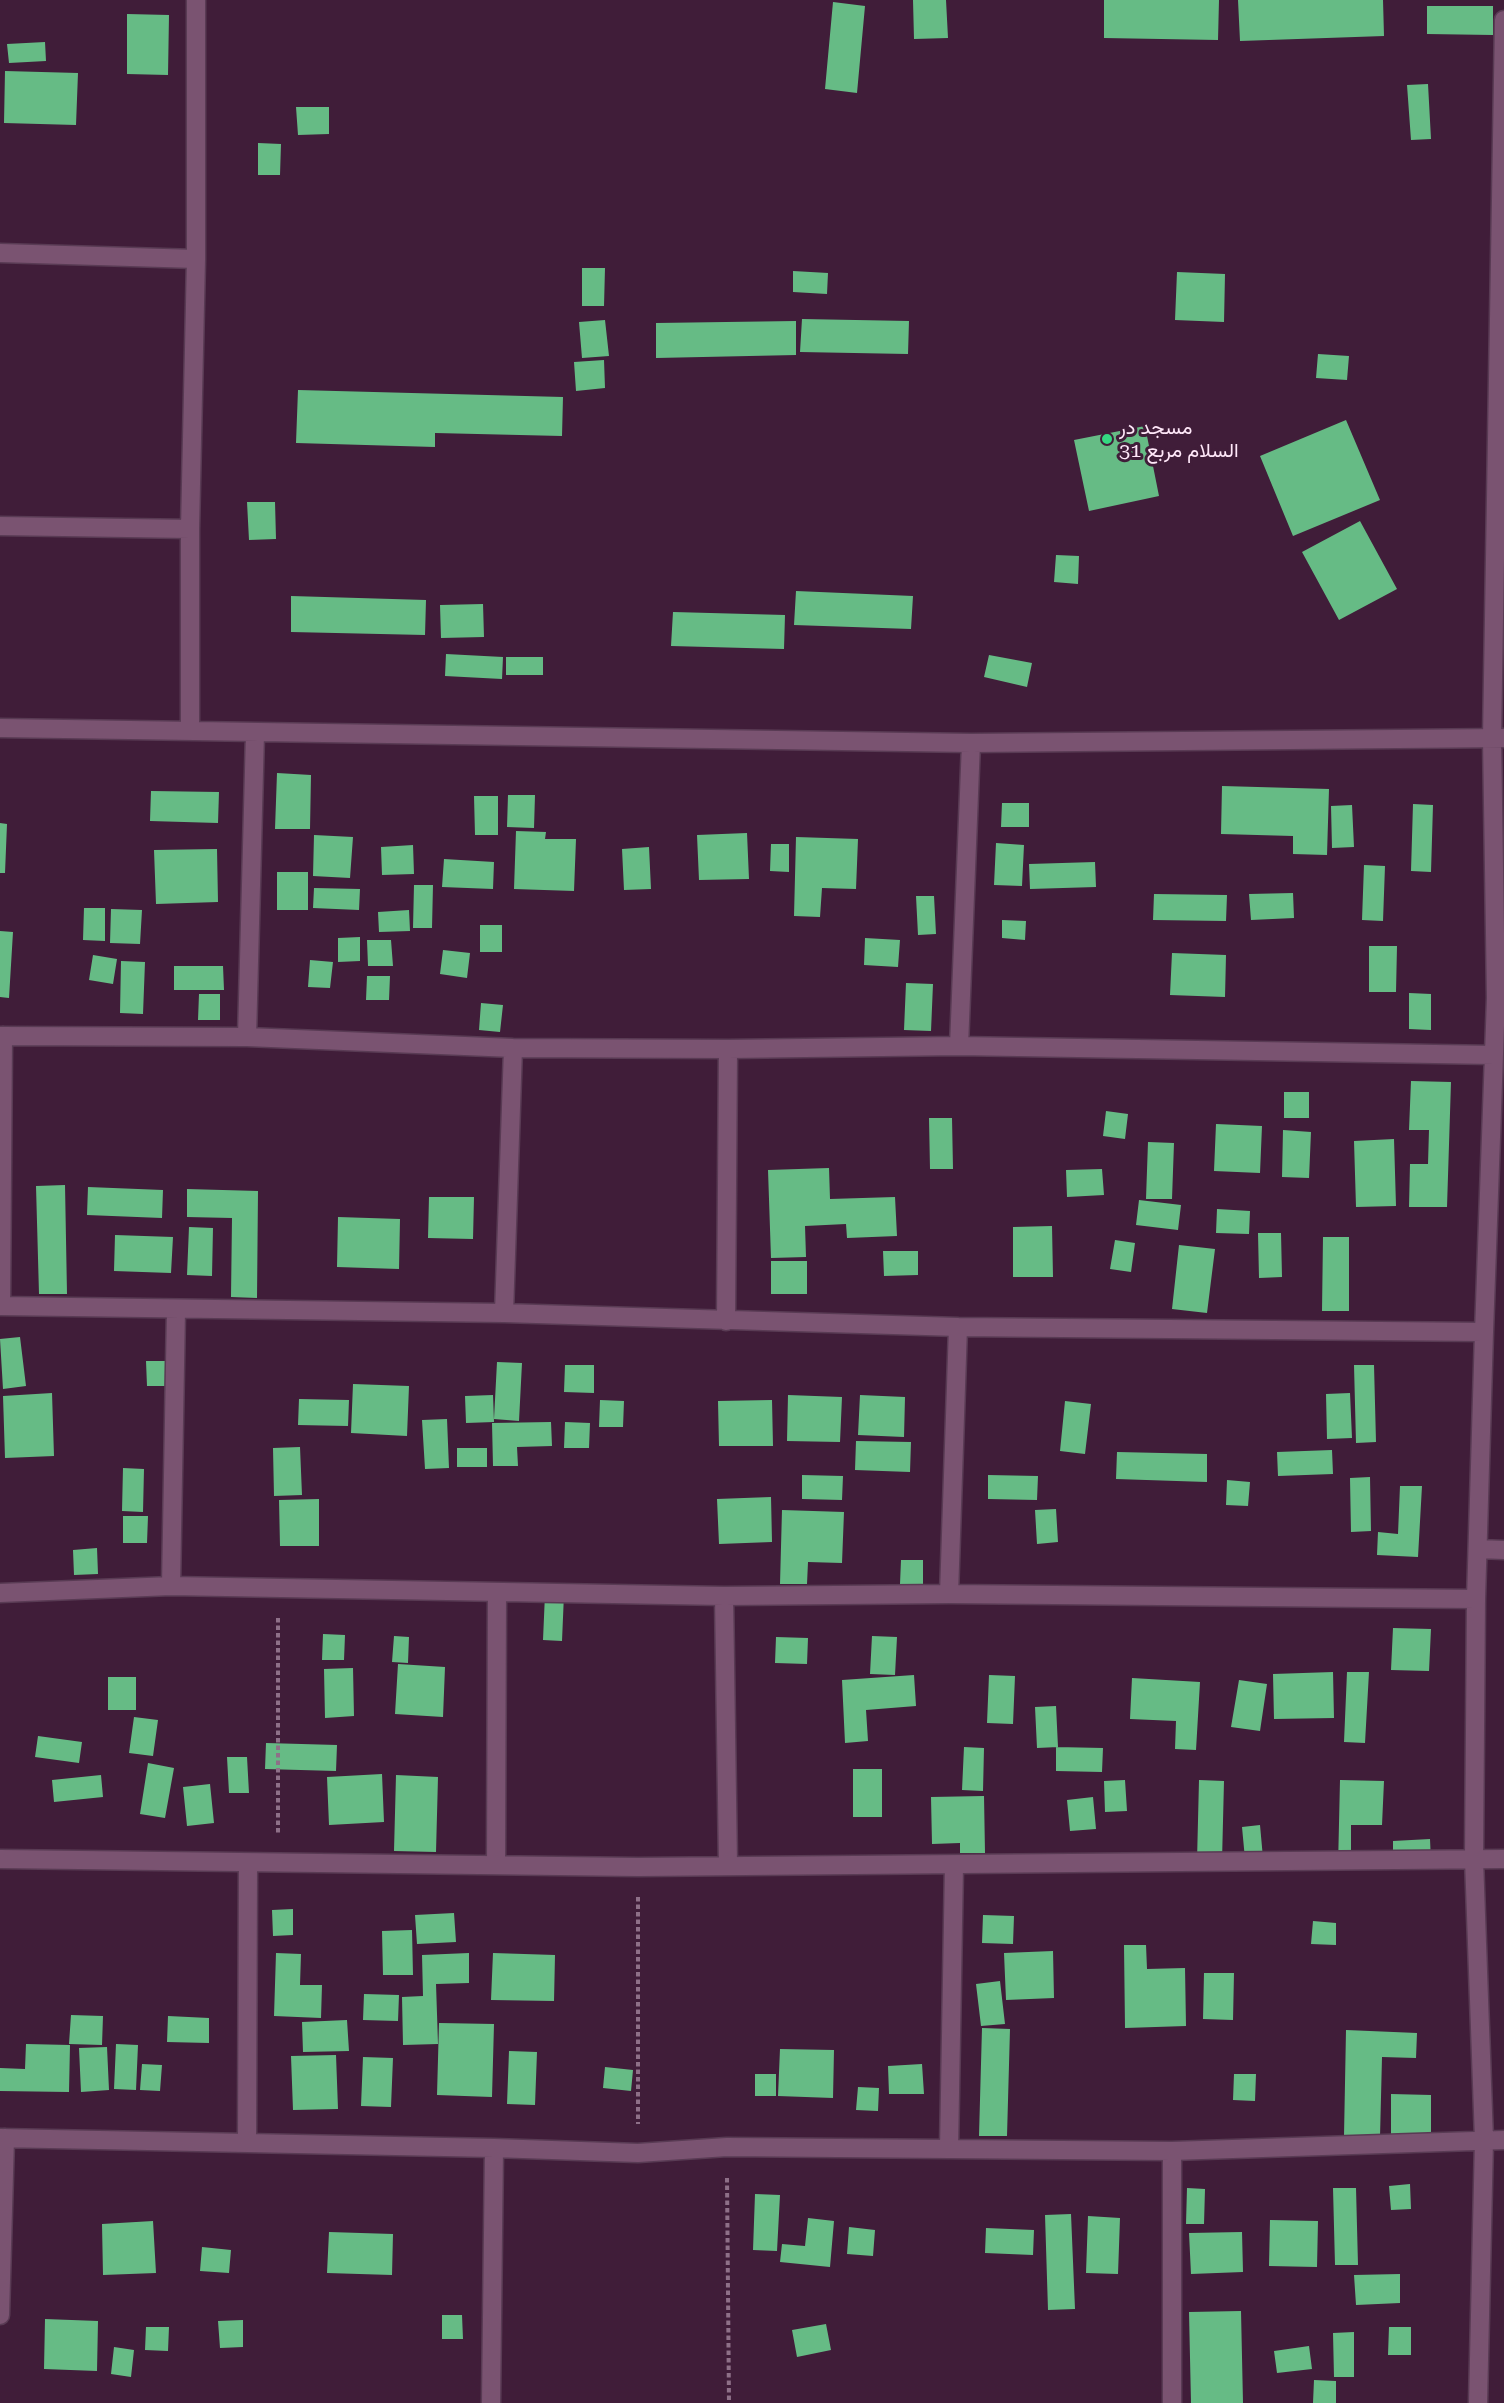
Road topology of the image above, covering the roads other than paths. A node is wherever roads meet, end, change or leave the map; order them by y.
1 (196, 0) edge
2 (1504, 21) edge
3 (1502, 189) edge
4 (0, 253) edge
5 (196, 259) junction
6 (1500, 448) edge
7 (0, 526) edge
8 (190, 529) junction
9 (0, 728) edge
10 (190, 731) junction
11 (255, 733) junction
12 (1498, 738) edge
13 (971, 743) junction
14 (1500, 998) edge
15 (1, 1036) edge
16 (247, 1037) junction
17 (959, 1046) junction
18 (513, 1048) junction
19 (728, 1049) junction
20 (1494, 1055) junction
21 (1495, 1270) edge
22 (0, 1306) edge
23 (176, 1310) junction
24 (504, 1313) junction
25 (726, 1321) junction
26 (958, 1327) junction
27 (1484, 1332) junction
28 (1479, 1549) junction
29 (1504, 1550) edge
30 (171, 1586) junction
31 (497, 1592) junction
32 (0, 1593) edge
33 (949, 1594) junction
34 (724, 1596) junction
35 (1476, 1599) junction
36 (1474, 1859) junction
37 (1504, 1859) edge
38 (0, 1860) edge
39 (248, 1863) junction
40 (496, 1864) junction
41 (728, 1865) junction
42 (954, 1865) junction
43 (3, 2138) edge
44 (1484, 2140) junction
45 (1504, 2140) edge
46 (247, 2142) junction
47 (494, 2148) junction
48 (949, 2149) junction
49 (1172, 2151) junction
50 (0, 2315) edge
51 (491, 2403) edge
52 (1172, 2403) edge
53 (1478, 2403) edge

1 - 5 street
2 - 3 street
3 - 6 street
4 - 5 street
5 - 8 street
6 - 12 street
7 - 8 street
8 - 10 street
9 - 10 street
10 - 11 street
11 - 13 street
11 - 16 street
12 - 13 street
12 - 14 street
13 - 17 street
14 - 20 street
15 - 16 street
15 - 22 street
16 - 18 street
17 - 19 street
17 - 20 street
18 - 19 street
18 - 24 street
19 - 25 street
20 - 21 street
21 - 27 street
22 - 23 street
23 - 24 street
23 - 30 street
24 - 25 street
25 - 26 street
26 - 27 street
26 - 33 street
27 - 28 street
28 - 29 street
28 - 35 street
30 - 31 street
30 - 32 street
31 - 34 street
31 - 40 street
33 - 34 street
33 - 35 street
34 - 41 street
35 - 36 street
36 - 37 street
36 - 42 street
36 - 44 street
38 - 39 street
39 - 40 street
39 - 46 street
40 - 41 street
41 - 42 street
42 - 48 street
43 - 46 street
43 - 50 street
44 - 45 street
44 - 49 street
44 - 53 street
46 - 47 street
47 - 48 street
47 - 51 street
48 - 49 street
49 - 52 street

